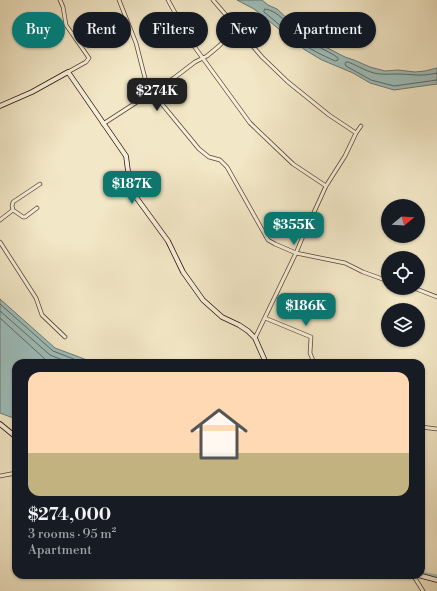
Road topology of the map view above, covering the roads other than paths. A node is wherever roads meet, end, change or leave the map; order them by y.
1 (60, 0) edge
2 (119, 0) edge
3 (168, 0) edge
4 (213, 0) edge
5 (224, 12) edge
6 (216, 48) edge
7 (255, 48) edge
8 (203, 58) junction
9 (68, 72) junction
10 (152, 92) junction
11 (0, 106) edge
12 (103, 124) junction
13 (361, 126) dead end
14 (356, 133) junction
15 (40, 184) dead end
16 (326, 186) junction
17 (37, 208) dead end
18 (13, 210) junction
19 (0, 220) edge
20 (0, 242) edge
21 (296, 253) junction
22 (381, 278) edge
23 (425, 292) edge
24 (437, 297) edge
25 (264, 318) junction
26 (65, 337) dead end
27 (255, 338) junction
28 (264, 359) edge
29 (312, 359) edge
30 (0, 424) edge
31 (425, 427) edge
32 (437, 428) edge
33 (12, 434) edge
34 (12, 473) edge
35 (0, 476) edge
36 (425, 577) edge
37 (416, 579) edge
38 (437, 580) edge
39 (423, 591) edge

1 - 9 street
2 - 10 street
3 - 8 street
4 - 5 street
6 - 8 street
7 - 14 street
8 - 10 street
8 - 16 street
9 - 11 main road
9 - 12 main road
10 - 12 street
10 - 21 street
12 - 27 main road
13 - 14 street
14 - 16 street
15 - 18 street
16 - 21 street
17 - 18 street
18 - 19 street
20 - 26 street
21 - 22 street
21 - 25 street
23 - 24 street
25 - 27 street
25 - 29 street
27 - 28 main road
30 - 33 main road
31 - 32 street
34 - 35 street
36 - 38 main road
37 - 39 street

